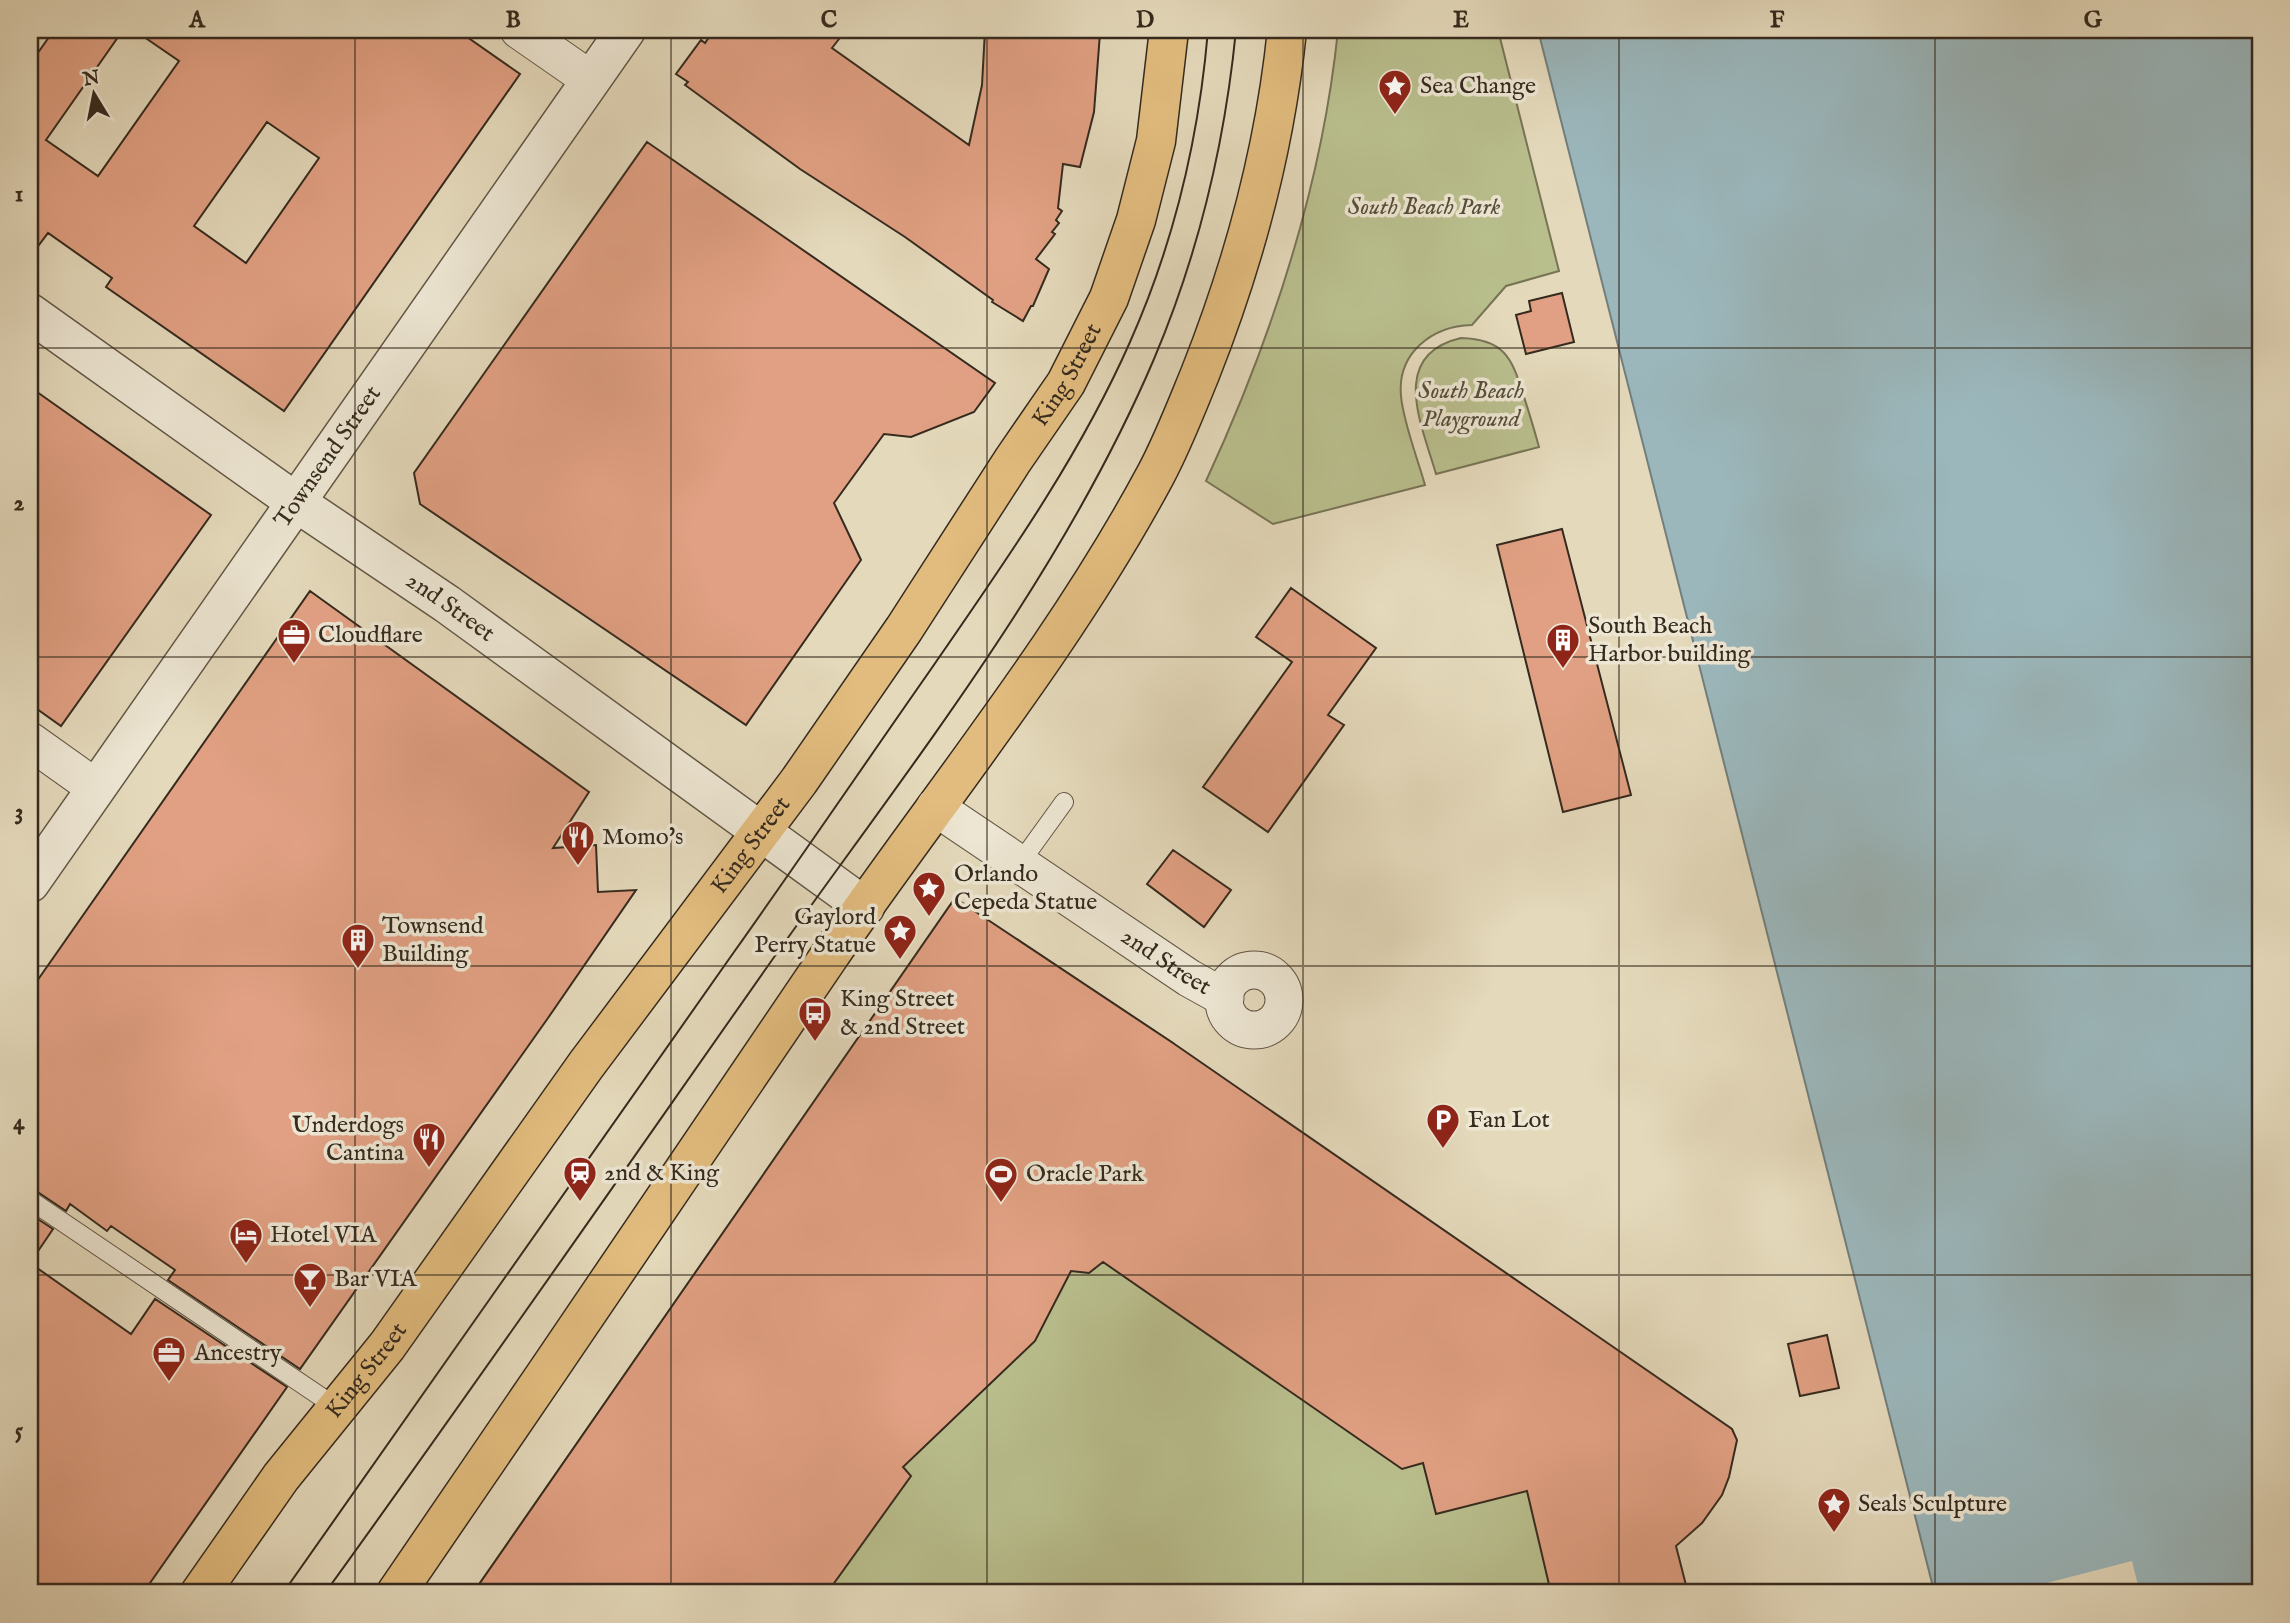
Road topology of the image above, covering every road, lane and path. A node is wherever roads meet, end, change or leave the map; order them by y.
1 (519, 30) edge
2 (626, 30) edge
3 (1169, 30) edge
4 (1287, 30) edge
5 (591, 79) junction
6 (30, 313) edge
7 (297, 503) junction
8 (30, 741) edge
9 (96, 788) junction
10 (1064, 802) dead end
11 (935, 807) junction
12 (761, 832) junction
13 (1020, 863) junction
14 (30, 883) edge
15 (865, 906) junction
16 (1224, 998) dead end
17 (30, 1200) edge
18 (336, 1407) junction
19 (200, 1593) edge
20 (396, 1593) edge

1 - 5 street
2 - 5 street, Townsend Street
3 - 12 main road, King Street
4 - 11 main road
5 - 7 street, Townsend Street
6 - 7 street, 2nd Street
7 - 9 street, Townsend Street
7 - 12 street, 2nd Street
8 - 9 street
9 - 14 street, Townsend Street
10 - 13 lane
11 - 13 street, 2nd Street
11 - 15 main road
12 - 15 street, 2nd Street
12 - 18 main road, King Street
13 - 16 street, 2nd Street
15 - 20 main road
17 - 18 lane
18 - 19 main road, King Street

